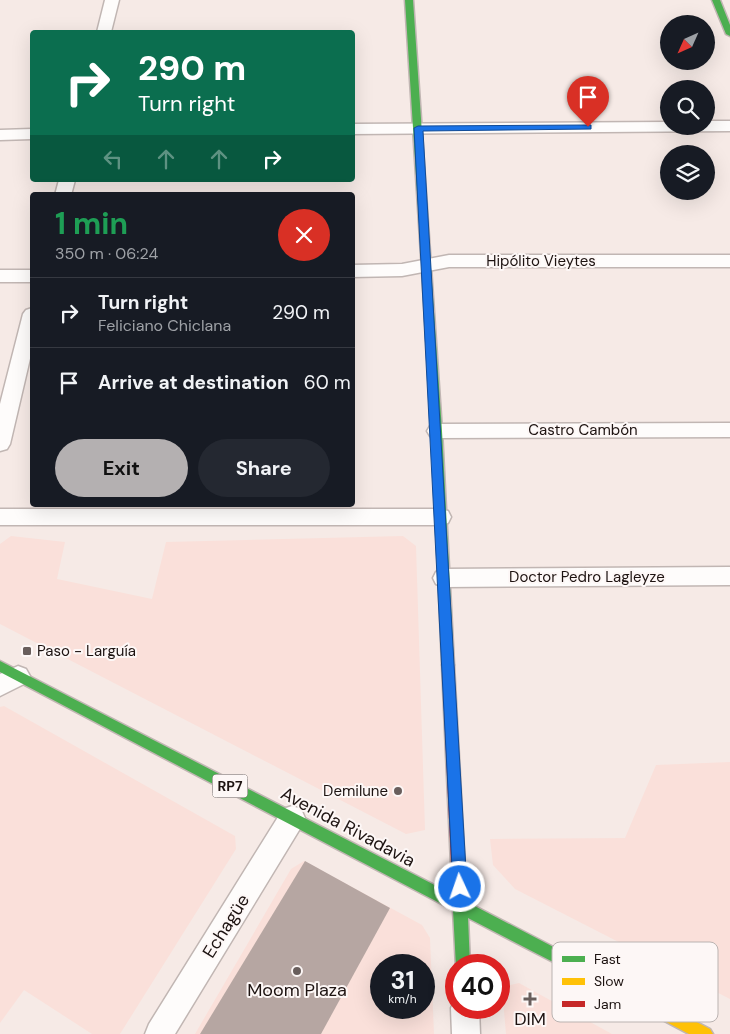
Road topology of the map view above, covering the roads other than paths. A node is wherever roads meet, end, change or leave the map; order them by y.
1 (112, 0) edge
2 (409, 0) edge
3 (716, 0) edge
4 (104, 30) edge
5 (730, 34) edge
6 (660, 126) edge
7 (715, 126) edge
8 (730, 126) edge
9 (418, 128) junction
10 (355, 129) edge
11 (30, 134) edge
12 (0, 135) edge
13 (730, 261) edge
14 (424, 266) junction
15 (355, 271) edge
16 (0, 276) edge
17 (30, 276) edge
18 (30, 322) edge
19 (730, 430) edge
20 (436, 431) junction
21 (0, 444) edge
22 (0, 517) edge
23 (440, 517) junction
24 (730, 576) edge
25 (444, 578) junction
26 (6, 676) edge
27 (292, 818) junction
28 (461, 906) junction
29 (463, 954) edge
30 (552, 954) edge
31 (465, 1019) edge
32 (682, 1022) edge
33 (159, 1034) edge
34 (466, 1034) edge
35 (705, 1034) edge

1 - 4 street
2 - 9 street
3 - 5 street
6 - 9 street
7 - 8 street
9 - 10 street
9 - 14 street
11 - 12 street
13 - 14 street, Hipólito Vieytes
14 - 15 street, Hipólito Vieytes
14 - 20 street
16 - 17 street
18 - 21 street
19 - 20 street, Castro Cambón
20 - 23 street
22 - 23 street
23 - 25 street
24 - 25 street, Doctor Pedro Lagleyze
25 - 28 street
26 - 27 street, Avenida Rivadavia / RP7
27 - 28 street, Avenida Rivadavia / RP7
27 - 33 street, Echagüe
28 - 29 street
28 - 30 street, Avenida Rivadavia / RP7
31 - 34 street
32 - 35 street, Avenida Rivadavia / RP7

